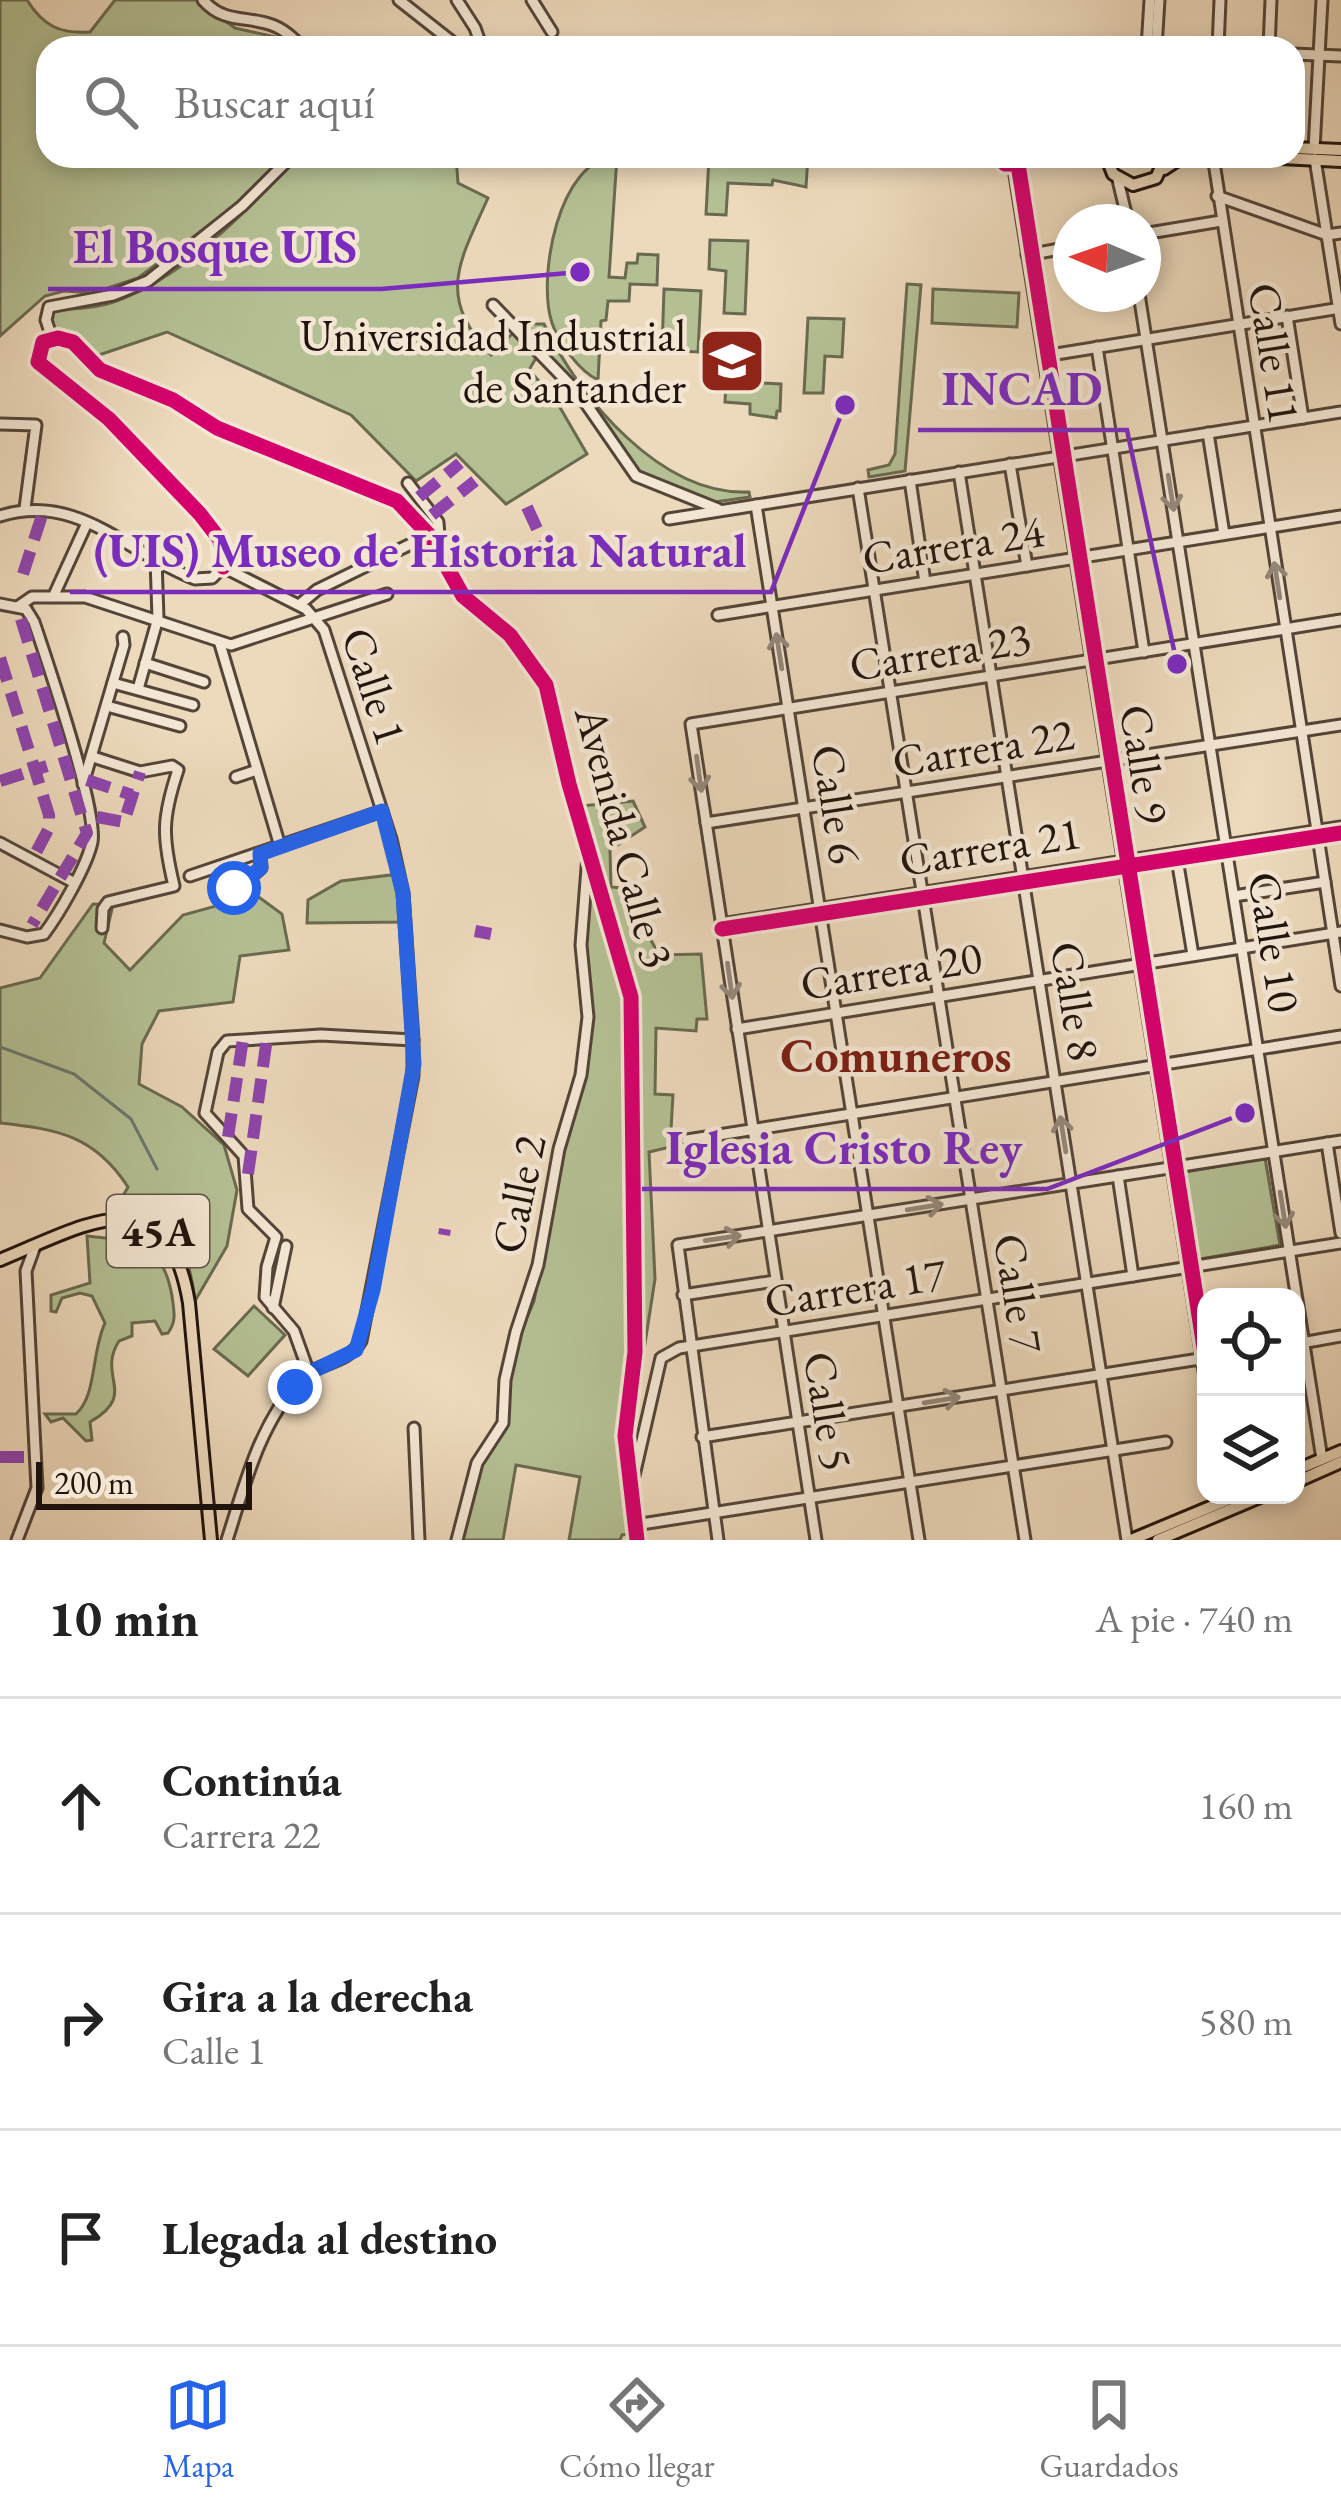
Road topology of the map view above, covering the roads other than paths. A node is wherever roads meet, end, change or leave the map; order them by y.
1 (203, 0) edge
2 (399, 0) edge
3 (457, 0) edge
4 (532, 0) edge
5 (1150, 0) edge
6 (1160, 0) edge
7 (1220, 0) edge
8 (1270, 0) edge
9 (1322, 0) edge
10 (552, 32) dead end
11 (289, 36) edge
12 (445, 36) edge
13 (478, 36) edge
14 (1148, 36) edge
15 (1157, 36) edge
16 (1218, 36) edge
17 (1269, 36) edge
18 (1305, 55) edge
19 (1319, 56) junction
20 (1341, 56) edge
21 (1341, 150) edge
22 (1305, 151) edge
23 (1305, 154) edge
24 (1315, 154) junction
25 (1341, 161) edge
26 (280, 168) edge
27 (1014, 168) edge
28 (1108, 168) edge
29 (1163, 168) edge
30 (1166, 168) edge
31 (1214, 168) edge
32 (1162, 171) junction
33 (1118, 180) junction
34 (1217, 196) junction
35 (1124, 204) edge
36 (1221, 221) junction
37 (1161, 231) edge
38 (1341, 233) edge
39 (1327, 236) junction
40 (1053, 250) edge
41 (1027, 255) junction
42 (494, 304) dead end
43 (1340, 308) edge
44 (1142, 312) edge
45 (1287, 316) junction
46 (1341, 324) edge
47 (1237, 325) junction
48 (52, 338) junction
49 (1146, 339) junction
50 (1096, 347) junction
51 (1044, 356) junction
52 (1341, 412) edge
53 (1304, 418) junction
54 (0, 424) edge
55 (1252, 426) junction
56 (1208, 433) junction
57 (1162, 440) junction
58 (1112, 448) junction
59 (1060, 456) junction
60 (1010, 464) junction
61 (958, 472) junction
62 (910, 480) junction
63 (408, 484) dead end
64 (858, 488) junction
65 (756, 505) junction
66 (25, 508) junction
67 (721, 510) junction
68 (0, 516) edge
69 (1341, 516) edge
70 (669, 519) dead end
71 (87, 523) junction
72 (1269, 527) junction
73 (1224, 534) junction
74 (417, 542) dead end
75 (1178, 542) junction
76 (1128, 550) junction
77 (441, 555) junction
78 (1076, 558) junction
79 (156, 559) junction
80 (1027, 566) junction
81 (223, 567) junction
82 (975, 574) junction
83 (926, 582) junction
84 (19, 589) dead end
85 (874, 590) junction
86 (387, 594) dead end
87 (54, 595) junction
88 (0, 604) edge
89 (299, 604) junction
90 (18, 606) junction
91 (772, 607) junction
92 (718, 615) dead end
93 (158, 618) junction
94 (317, 618) junction
95 (1341, 620) edge
96 (1285, 630) junction
97 (123, 637) dead end
98 (220, 644) junction
99 (1194, 644) junction
100 (1144, 652) junction
101 (1092, 660) junction
102 (145, 662) junction
103 (991, 676) junction
104 (204, 682) dead end
105 (113, 683) junction
106 (142, 690) junction
107 (890, 692) junction
108 (193, 705) dead end
109 (107, 706) junction
110 (788, 708) junction
111 (139, 715) junction
112 (692, 724) joint
113 (1341, 725) edge
114 (180, 726) dead end
115 (1301, 731) junction
116 (1210, 745) junction
117 (93, 757) junction
118 (1108, 761) junction
119 (256, 770) junction
120 (236, 777) dead end
121 (1007, 777) junction
122 (83, 784) junction
123 (906, 793) junction
124 (804, 808) junction
125 (382, 811) junction
126 (706, 824) junction
127 (1341, 827) edge
128 (1317, 831) junction
129 (0, 843) edge
130 (1226, 845) junction
131 (280, 846) junction
132 (589, 850) junction
133 (1176, 853) junction
134 (260, 854) junction
135 (1124, 862) junction
136 (190, 876) dead end
137 (1023, 877) junction
138 (74, 882) junction
139 (1324, 882) junction
140 (922, 893) junction
141 (1234, 896) junction
142 (227, 898) dead end
143 (820, 909) junction
144 (721, 924) junction
145 (102, 928) dead end
146 (0, 930) edge
147 (1337, 933) edge
148 (1242, 948) junction
149 (1193, 955) junction
150 (1140, 963) junction
151 (1039, 979) junction
152 (1341, 986) edge
153 (938, 996) junction
154 (836, 1013) junction
155 (737, 1029) junction
156 (1341, 1036) edge
157 (413, 1040) junction
158 (1258, 1049) junction
159 (1156, 1065) junction
160 (1055, 1081) junction
161 (955, 1097) junction
162 (852, 1113) junction
163 (752, 1129) junction
164 (687, 1140) dead end
165 (1341, 1141) edge
166 (1327, 1143) junction
167 (1274, 1151) junction
168 (1172, 1168) junction
169 (1118, 1176) junction
170 (1071, 1184) junction
171 (971, 1200) junction
172 (868, 1216) junction
173 (768, 1232) junction
174 (1341, 1233) edge
175 (1341, 1243) edge
176 (35, 1246) junction
177 (286, 1246) dead end
178 (1290, 1251) junction
179 (0, 1260) edge
180 (1188, 1268) junction
181 (1133, 1276) junction
182 (27, 1278) junction
183 (776, 1281) junction
184 (1087, 1283) junction
185 (1294, 1288) edge
186 (683, 1294) junction
187 (987, 1299) junction
188 (273, 1308) junction
189 (884, 1316) junction
190 (1197, 1319) edge
191 (783, 1332) junction
192 (1341, 1336) edge
193 (1305, 1342) edge
194 (688, 1346) junction
195 (1197, 1359) edge
196 (1305, 1369) edge
197 (309, 1373) junction
198 (1101, 1374) junction
199 (1001, 1390) junction
200 (899, 1406) junction
201 (798, 1422) junction
202 (414, 1428) dead end
203 (702, 1437) junction
204 (1166, 1442) dead end
205 (1113, 1451) junction
206 (1341, 1451) edge
207 (1322, 1459) junction
208 (1341, 1462) edge
209 (1013, 1466) junction
210 (1305, 1466) edge
211 (1305, 1478) edge
212 (911, 1483) junction
213 (631, 1493) junction
214 (810, 1498) junction
215 (1222, 1504) edge
216 (1223, 1504) edge
217 (714, 1514) junction
218 (634, 1525) junction
219 (17, 1540) edge
220 (211, 1540) edge
221 (227, 1540) edge
222 (419, 1540) edge
223 (457, 1540) edge
224 (637, 1540) edge
225 (718, 1540) edge
226 (816, 1540) edge
227 (919, 1540) edge
228 (1025, 1540) edge
229 (1129, 1540) edge
230 (1158, 1540) edge

1 - 11 street
2 - 12 street
3 - 13 street
4 - 10 street
5 - 14 street
6 - 15 street
7 - 16 street
8 - 17 street
9 - 19 street
18 - 19 street
19 - 20 street
19 - 24 street
21 - 24 main road
22 - 24 main road
23 - 24 main road
24 - 25 main road
24 - 39 street
26 - 48 street
27 - 41 street, Calle 9
28 - 33 main road
29 - 32 main road
30 - 32 main road
31 - 34 street, Calle 11
32 - 33 main road
33 - 35 street
34 - 36 street, Calle 11
34 - 39 street
36 - 37 street
36 - 47 street, Calle 11
38 - 39 street
39 - 43 street
40 - 41 street
41 - 51 street, Calle 9
42 - 67 street
43 - 45 street
43 - 46 street
44 - 49 street, Calle 10
45 - 47 street
45 - 53 street
47 - 49 street
47 - 55 street, Calle 11
48 - 77 street, Avenida Calle 3
48 - 81 street
49 - 50 street
49 - 57 street, Calle 10
50 - 51 street
50 - 58 street
51 - 59 street, Calle 9
52 - 53 street
53 - 55 street
54 - 66 street
55 - 56 street
55 - 72 street, Calle 11
56 - 57 street
56 - 73 street
57 - 58 street
57 -> 75 street, Calle 10
58 - 59 street
58 - 76 street
59 - 60 street
59 - 78 street, Calle 9
60 - 61 street
60 - 80 street
61 - 62 street
61 - 82 street, Calle 8
62 - 64 street
62 - 83 street
63 - 77 street
64 - 65 street
64 - 85 street, Calle 7
65 - 67 street
65 - 91 street, Calle 6
66 - 68 street
66 - 71 street
67 - 70 street
69 - 72 street, Carrera 24
71 - 79 street
71 - 87 street
72 - 73 street, Carrera 24
96 -> 72 street, Calle 11
73 - 75 street, Carrera 24
74 - 89 street
75 - 76 street, Carrera 24
75 - 99 street, Calle 10
76 - 78 street, Carrera 24
76 - 100 street
77 - 132 street, Avenida Calle 3
78 - 80 street, Carrera 24
78 - 101 street, Calle 9
79 - 81 street
79 - 93 street
80 - 82 street, Carrera 24
81 - 89 street, Calle 1
82 - 83 street, Carrera 24
82 - 103 street, Calle 8
83 - 85 street, Carrera 24
84 - 90 street
85 - 91 street, Carrera 24
85 - 107 street, Calle 7
86 - 94 street
87 - 90 street
87 - 93 street
88 - 90 street
89 - 94 street, Calle 1
90 - 122 street
91 - 92 street, Carrera 24
110 -> 91 street, Calle 6
93 - 98 street
93 - 102 street
94 - 98 street
94 - 125 street, Calle 1
95 - 96 street, Carrera 23
96 - 99 street, Carrera 23
96 - 115 street, Calle 11
97 - 105 street
98 - 119 street
99 - 100 street, Carrera 23
99 - 116 street, Calle 10
100 - 101 street, Carrera 23
101 - 103 street, Carrera 23
101 - 118 street, Calle 9
102 - 104 street
102 - 106 street
103 - 107 street, Carrera 23
103 - 121 street, Calle 8
105 - 106 street
105 - 109 street
106 - 108 street
106 - 111 street
107 - 110 street, Carrera 23
107 - 123 street, Calle 7
109 - 111 street
109 - 117 street
110 - 112 street, Carrera 23
110 - 124 street, Calle 6
111 - 114 street
112 -> 126 street, Calle 5
113 - 115 street, Carrera 22
115 - 116 street, Carrera 22
115 - 128 street, Calle 11
116 - 118 street, Carrera 22
116 - 130 street, Calle 10
117 - 122 street
117 - 145 street
118 - 121 street, Carrera 22
118 - 135 street, Calle 9
119 - 120 street
119 - 131 street
121 - 123 street, Carrera 22
121 - 137 street, Calle 8
122 - 138 street
123 - 124 street, Carrera 22
123 - 140 street, Calle 7
124 - 126 street, Carrera 22
124 - 143 street, Calle 6
125 - 131 street
125 - 157 street, Calle 1
126 - 144 street, Calle 5
127 - 128 street, Carrera 21
128 - 130 street, Carrera 21
128 - 139 street, Calle 11
129 - 138 street
130 - 133 street, Carrera 21
130 - 141 street, Calle 10
131 - 134 street
132 - 213 street, Avenida Calle 3
132 - 223 street, Calle 2
133 - 135 street, Carrera 21
133 - 149 street
134 - 136 street
134 - 142 street
135 - 137 street, Carrera 21
135 - 150 street, Calle 9
137 - 140 street, Carrera 21
137 - 151 street, Calle 8
138 - 146 street
139 - 141 street
139 - 147 street, Calle 11
140 - 143 street, Carrera 21
140 - 153 street, Calle 7
141 - 148 street, Calle 10
143 - 144 street, Carrera 21
143 - 154 street, Calle 6
144 -> 155 street, Calle 5
147 - 148 street, Carrera 20
147 - 152 street, Calle 11
148 - 149 street, Carrera 20
148 - 158 street, Calle 10
149 - 150 street, Carrera 20
150 - 151 street, Carrera 20
150 - 159 street, Calle 9
151 - 153 street, Carrera 20
151 - 160 street, Calle 8
153 - 154 street, Carrera 20
153 - 161 street, Calle 7
154 - 155 street, Carrera 20
154 - 162 street, Calle 6
155 - 163 street, Calle 5
156 - 158 street
157 - 188 street
157 - 197 street, Calle 1
158 - 159 street
158 - 167 street, Calle 10
159 - 160 street
159 - 168 street, Calle 9
160 - 161 street
170 -> 160 street, Calle 8
161 - 162 street
161 - 171 street, Calle 7
162 - 163 street
162 - 172 street, Calle 6
163 - 164 street
163 - 173 street, Calle 5
165 - 166 street
166 - 167 street
166 - 174 street
167 - 168 street
167 -> 178 street, Calle 10
168 - 169 street
168 - 180 street, Calle 9
169 - 170 street
169 - 181 street
170 - 171 street
170 - 184 street, Calle 8
172 -> 171 street
171 - 187 street, Calle 7
172 - 173 street
172 - 189 street, Calle 6
173 - 183 street, Calle 5
186 -> 173 street
175 - 178 street, Carrera 17
176 - 179 main road, 45A
176 - 182 street
176 - 220 main road, 45A
177 - 188 street
178 - 180 street, Carrera 17
178 - 185 street, Calle 10
179 - 182 street
180 - 181 street, Carrera 17
180 - 190 street, Calle 9
181 - 184 street, Carrera 17
182 - 219 street
183 - 186 street
183 - 191 street, Calle 5
184 - 187 street, Carrera 17
184 - 198 street, Calle 8
186 - 194 street
187 - 189 street, Carrera 17
187 - 199 street, Calle 7
188 - 197 street
189 - 191 street, Carrera 17
189 - 200 street, Calle 6
191 - 194 street, Carrera 17
191 - 201 street, Calle 5
192 - 193 street
194 - 203 street
194 - 213 street
195 - 198 street
196 - 207 street, Calle 10
197 - 221 street, Calle 1
198 - 199 street
198 - 205 street, Calle 8
200 -> 199 street
199 - 209 street, Calle 7
200 - 201 street
200 - 212 street, Calle 6
201 - 203 street
201 - 214 street, Calle 5
202 - 222 street
203 - 217 street
204 - 205 street
205 - 209 street
205 - 229 street, Calle 8
206 - 207 main road
207 - 210 main road
208 - 211 main road
209 - 212 street
209 - 228 street, Calle 7
212 - 214 street
212 - 227 street, Calle 6
213 - 218 street, Avenida Calle 3
214 - 217 street
214 - 226 street, Calle 5
215 - 229 main road
216 - 230 main road
217 - 218 street
217 - 225 street
218 - 224 street, Avenida Calle 3

